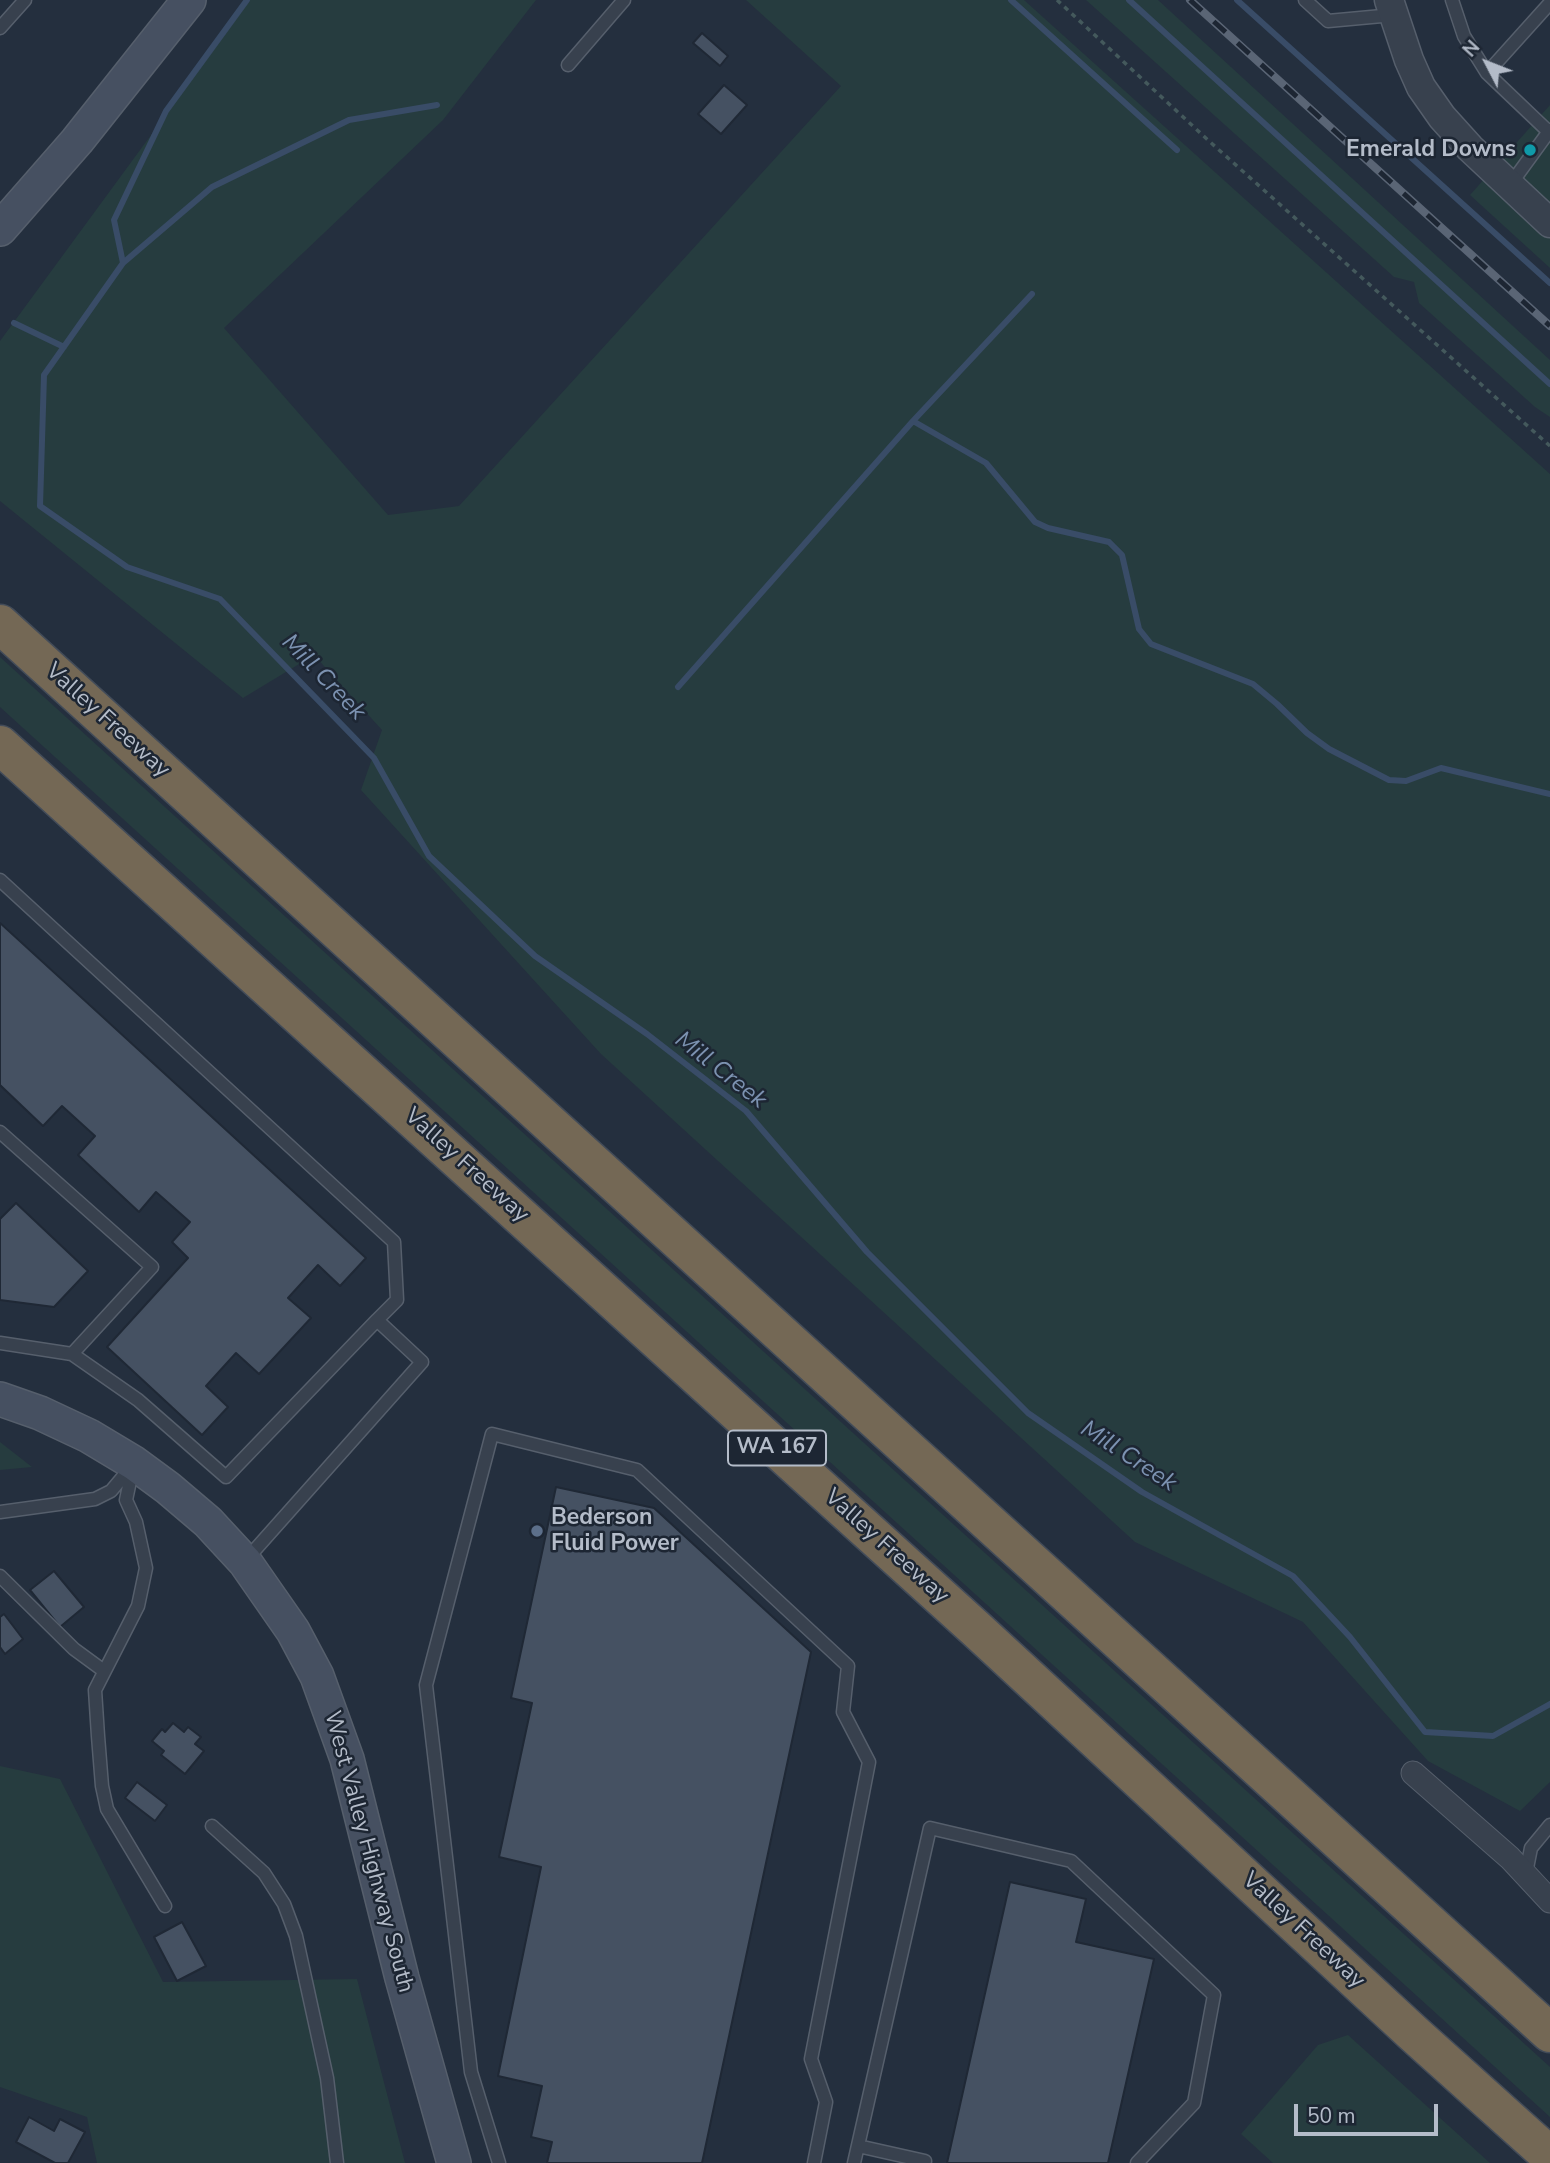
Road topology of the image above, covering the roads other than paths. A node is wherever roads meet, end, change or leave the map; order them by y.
1 (25, 0) edge
2 (189, 0) edge
3 (624, 0) edge
4 (1305, 0) edge
5 (1322, 0) edge
6 (1452, 0) edge
7 (1550, 3) edge
8 (1391, 8) edge
9 (1328, 21) junction
10 (0, 27) edge
11 (568, 65) dead end
12 (1488, 73) junction
13 (1550, 131) edge
14 (1510, 186) junction
15 (1550, 223) edge
16 (0, 229) edge
17 (0, 624) edge
18 (0, 745) edge
19 (0, 880) edge
20 (0, 1132) edge
21 (377, 1320) junction
22 (0, 1343) edge
23 (72, 1354) junction
24 (0, 1399) edge
25 (134, 1463) junction
26 (0, 1512) edge
27 (245, 1562) junction
28 (0, 1576) edge
29 (104, 1671) junction
30 (1413, 1773) dead end
31 (1550, 1825) edge
32 (212, 1826) dead end
33 (1525, 1873) junction
34 (1550, 1901) edge
35 (165, 1906) dead end
36 (1550, 2033) edge
37 (858, 2146) junction
38 (1550, 2156) edge
39 (925, 2161) dead end
40 (337, 2163) edge
41 (454, 2163) edge
42 (499, 2163) edge
43 (814, 2163) edge
44 (854, 2163) edge
45 (1137, 2163) edge

1 - 10 lane
2 - 16 main road
3 - 11 lane
4 - 9 lane
5 - 9 lane
6 - 12 lane
7 - 12 lane
8 - 9 lane
8 - 14 street
12 - 13 lane
13 - 14 lane
14 - 15 street
17 - 36 highway, Valley Freeway
18 - 38 highway, Valley Freeway / WA 167
19 - 21 lane
20 - 23 lane
21 - 23 lane
21 - 27 lane
22 - 23 lane
24 - 25 main road, West Valley Highway South
25 - 26 lane
25 - 27 main road, West Valley Highway South
25 - 29 lane
27 - 41 main road, West Valley Highway South
28 - 29 lane
29 - 35 lane
30 - 33 street
31 - 33 lane
32 - 40 lane
33 - 34 street
37 - 39 lane
37 - 44 lane
37 - 45 lane
42 - 43 lane

